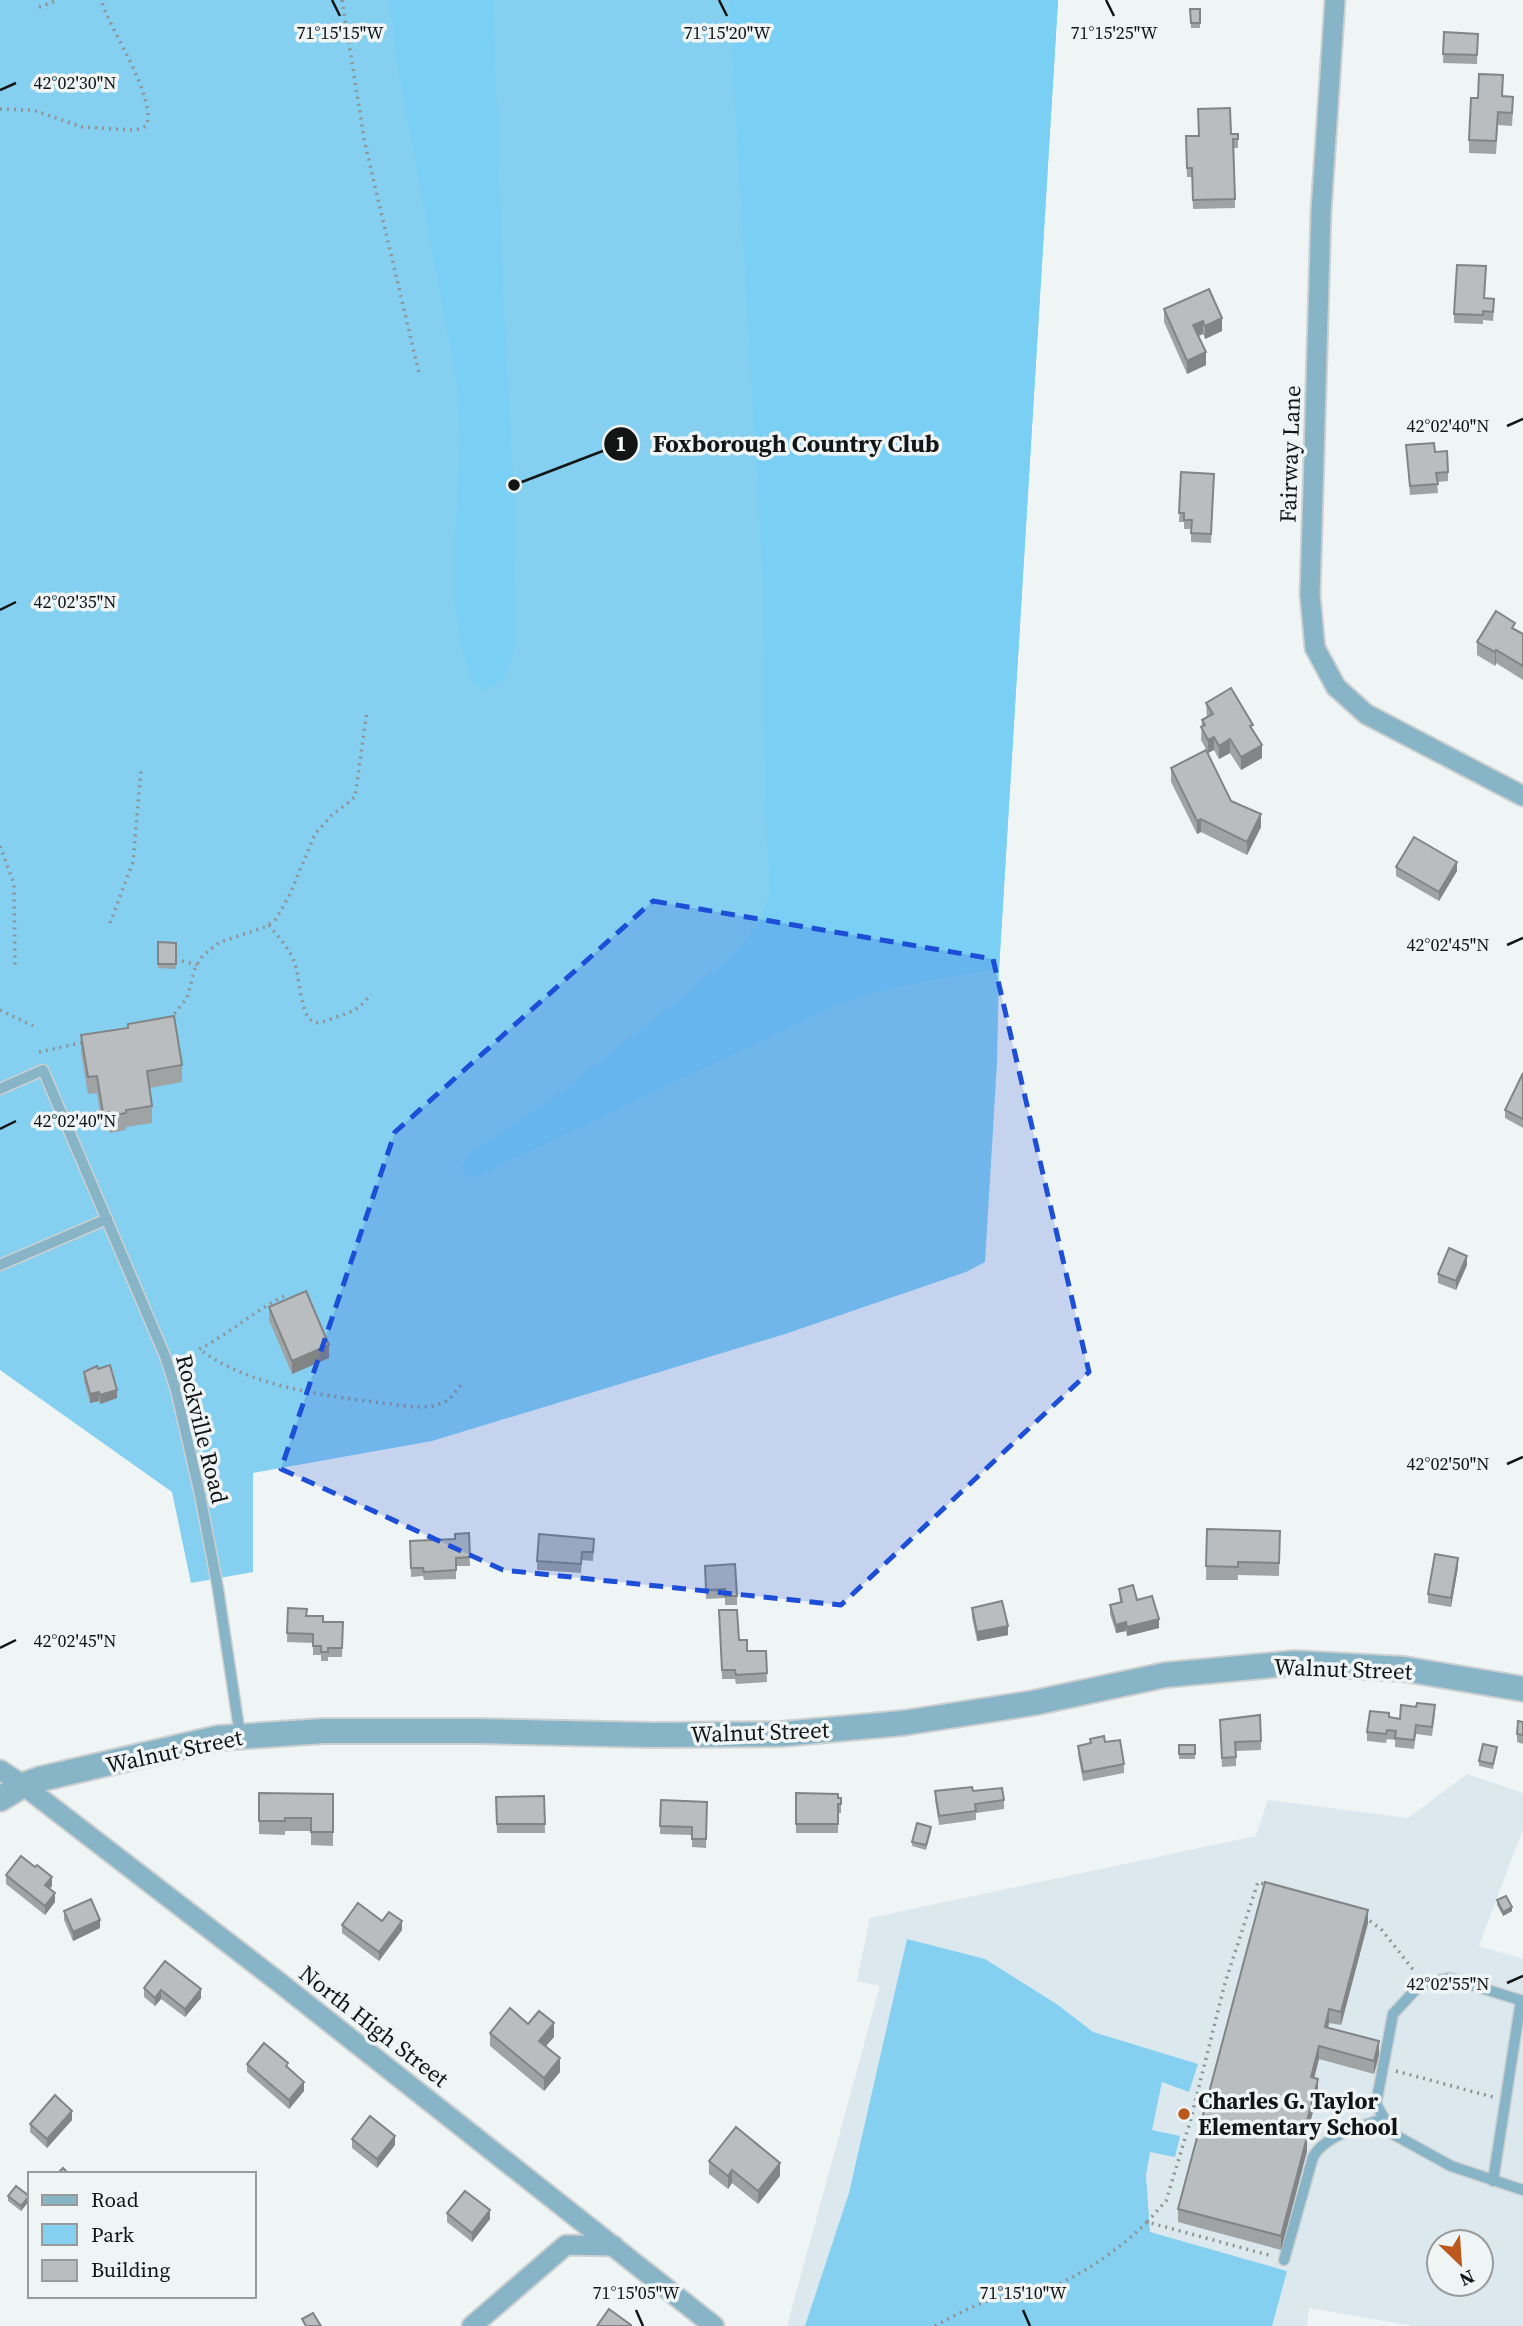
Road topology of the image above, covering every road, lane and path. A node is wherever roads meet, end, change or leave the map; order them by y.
1 (58, 0) edge
2 (102, 0) edge
3 (342, 0) edge
4 (1335, 0) edge
5 (39, 7) dead end
6 (0, 109) edge
7 (418, 373) dead end
8 (367, 711) dead end
9 (141, 769) dead end
10 (1523, 796) edge
11 (0, 846) edge
12 (110, 923) dead end
13 (269, 925) junction
14 (182, 961) dead end
15 (197, 965) junction
16 (15, 968) dead end
17 (371, 994) dead end
18 (0, 1010) edge
19 (167, 1021) edge
20 (33, 1026) dead end
21 (86, 1041) edge
22 (39, 1052) dead end
23 (0, 1089) edge
24 (107, 1219) junction
25 (0, 1265) edge
26 (284, 1296) dead end
27 (461, 1385) dead end
28 (1523, 1689) edge
29 (240, 1735) junction
30 (0, 1770) edge
31 (23, 1785) junction
32 (0, 1799) edge
33 (1271, 1886) edge
34 (1356, 1914) edge
35 (1417, 1973) dead end
36 (1522, 2001) edge
37 (1382, 2067) junction
38 (1506, 2100) junction
39 (1384, 2118) junction
40 (1493, 2181) junction
41 (1523, 2190) edge
42 (1147, 2222) junction
43 (614, 2246) junction
44 (1284, 2260) joint
45 (472, 2326) edge
46 (713, 2326) edge
47 (935, 2326) edge

1 - 5 path
2 - 6 path
3 - 7 path
4 - 10 street, Fairway Lane
8 - 13 path
9 - 12 path
11 - 16 path
13 - 15 path
13 - 17 path
14 - 15 path
15 - 19 path
18 - 20 path
21 - 22 path
23 - 24 lane, Rockville Road
24 - 25 lane
24 - 29 lane, Rockville Road
26 - 27 path
28 - 29 street, Walnut Street
29 - 31 street, Walnut Street
30 - 31 street, North High Street
31 - 32 street, Walnut Street
31 - 43 street, North High Street
33 - 42 path
34 - 35 path
36 - 37 lane
36 - 38 lane
37 - 38 path
37 - 39 lane
38 - 40 lane
39 - 40 lane
39 - 44 lane
40 - 41 lane
42 - 44 path
42 - 47 path
43 - 45 street
43 - 46 street, North High Street

